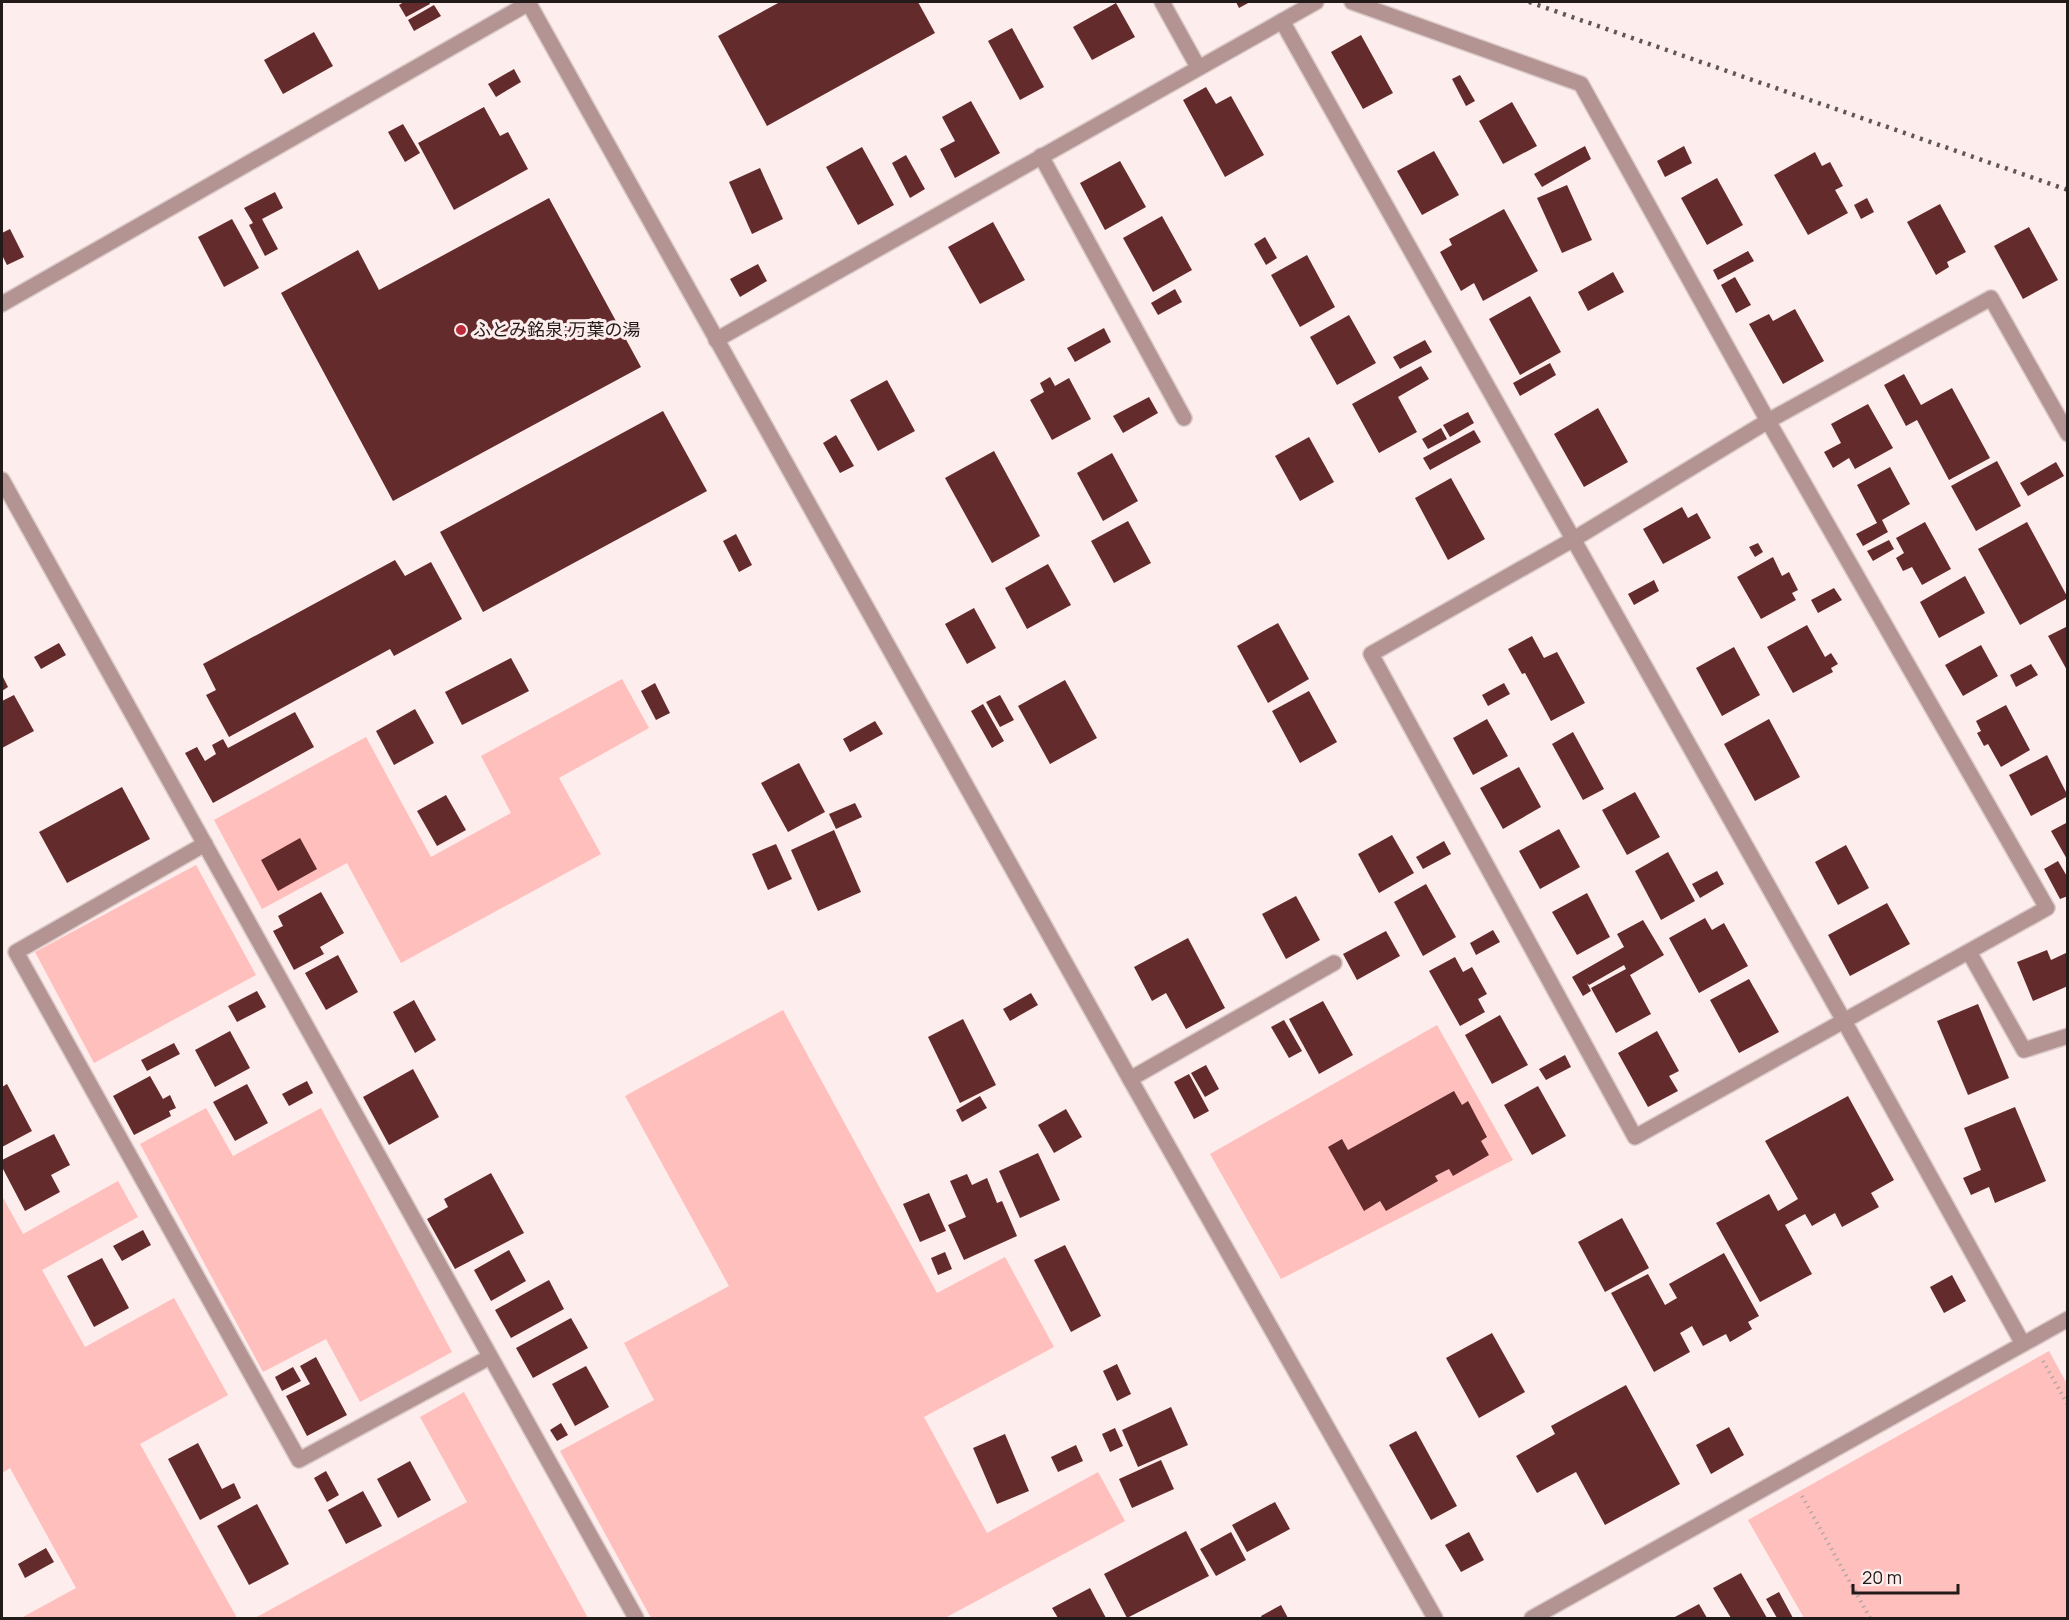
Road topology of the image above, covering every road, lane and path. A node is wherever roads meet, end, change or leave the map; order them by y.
1 (528, 2) edge
2 (1162, 2) edge
3 (1316, 2) edge
4 (1352, 2) edge
5 (1282, 21) junction
6 (1198, 67) junction
7 (1041, 156) junction
8 (2, 304) edge
9 (716, 340) junction
10 (1184, 418) dead end
11 (1768, 421) junction
12 (2067, 434) edge
13 (2, 480) edge
14 (1574, 539) junction
15 (205, 844) junction
16 (1969, 952) junction
17 (1334, 963) dead end
18 (1844, 1021) junction
19 (2067, 1036) edge
20 (1130, 1079) junction
21 (2067, 1319) edge
22 (2027, 1342) junction
23 (490, 1357) junction
24 (2067, 1405) edge
25 (1790, 1474) junction
26 (636, 1618) edge
27 (1435, 1618) edge
28 (1532, 1618) edge
29 (1870, 1618) edge

1 - 8 street
1 - 9 street
2 - 6 street
3 - 5 street
4 - 11 street
5 - 6 street
5 - 14 street
6 - 7 street
7 - 9 street
7 - 10 street
9 - 20 street
11 - 12 street
11 - 14 street
11 - 16 street
13 - 15 street
14 - 18 street
14 - 18 street
15 - 23 street
15 - 23 street
16 - 18 street
16 - 19 street
17 - 20 street
18 - 22 street
20 - 27 street
21 - 22 street
22 - 24 path
22 - 25 street
23 - 26 street
25 - 28 street
25 - 29 path

